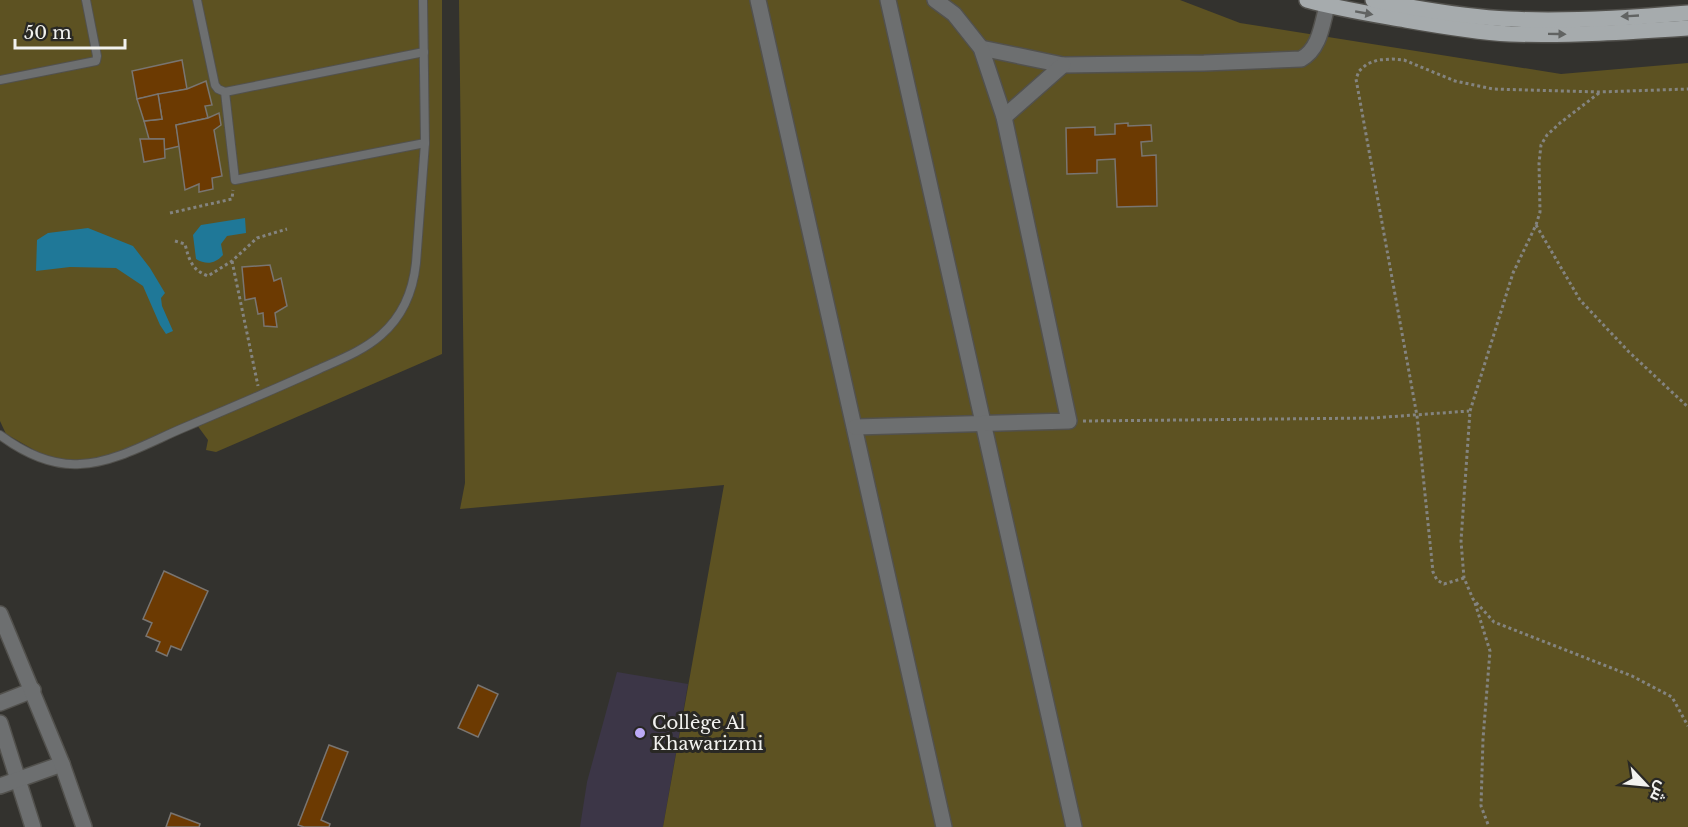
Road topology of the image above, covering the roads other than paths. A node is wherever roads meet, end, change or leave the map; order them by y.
1 (86, 0) edge
2 (197, 0) edge
3 (423, 0) edge
4 (758, 0) edge
5 (888, 0) edge
6 (935, 0) edge
7 (1307, 0) edge
8 (1373, 0) edge
9 (1327, 6) junction
10 (1688, 13) edge
11 (1688, 28) edge
12 (981, 48) junction
13 (424, 52) junction
14 (1063, 65) junction
15 (0, 80) edge
16 (225, 92) junction
17 (1004, 117) junction
18 (425, 143) junction
19 (984, 422) junction
20 (855, 427) junction
21 (0, 435) edge
22 (0, 614) edge
23 (33, 690) junction
24 (0, 703) edge
25 (0, 723) edge
26 (62, 764) junction
27 (18, 780) junction
28 (0, 786) edge
29 (33, 827) edge
30 (84, 827) edge
31 (944, 827) edge
32 (1074, 827) edge

1 - 15 lane
2 - 16 lane
3 - 13 lane
4 - 20 street
5 - 19 street
6 - 12 street
7 - 9 main road
10 -> 8 main road
9 -> 11 main road
9 - 14 street
12 - 14 street
12 - 17 street
13 - 16 lane
13 - 18 lane
14 - 17 street
16 - 18 lane
17 - 19 street
18 - 21 lane
19 - 20 street
19 - 32 street
20 - 31 street
22 - 23 street
23 - 24 street
23 - 26 street
25 - 27 street
26 - 27 street
26 - 30 street
27 - 28 street
27 - 29 street

